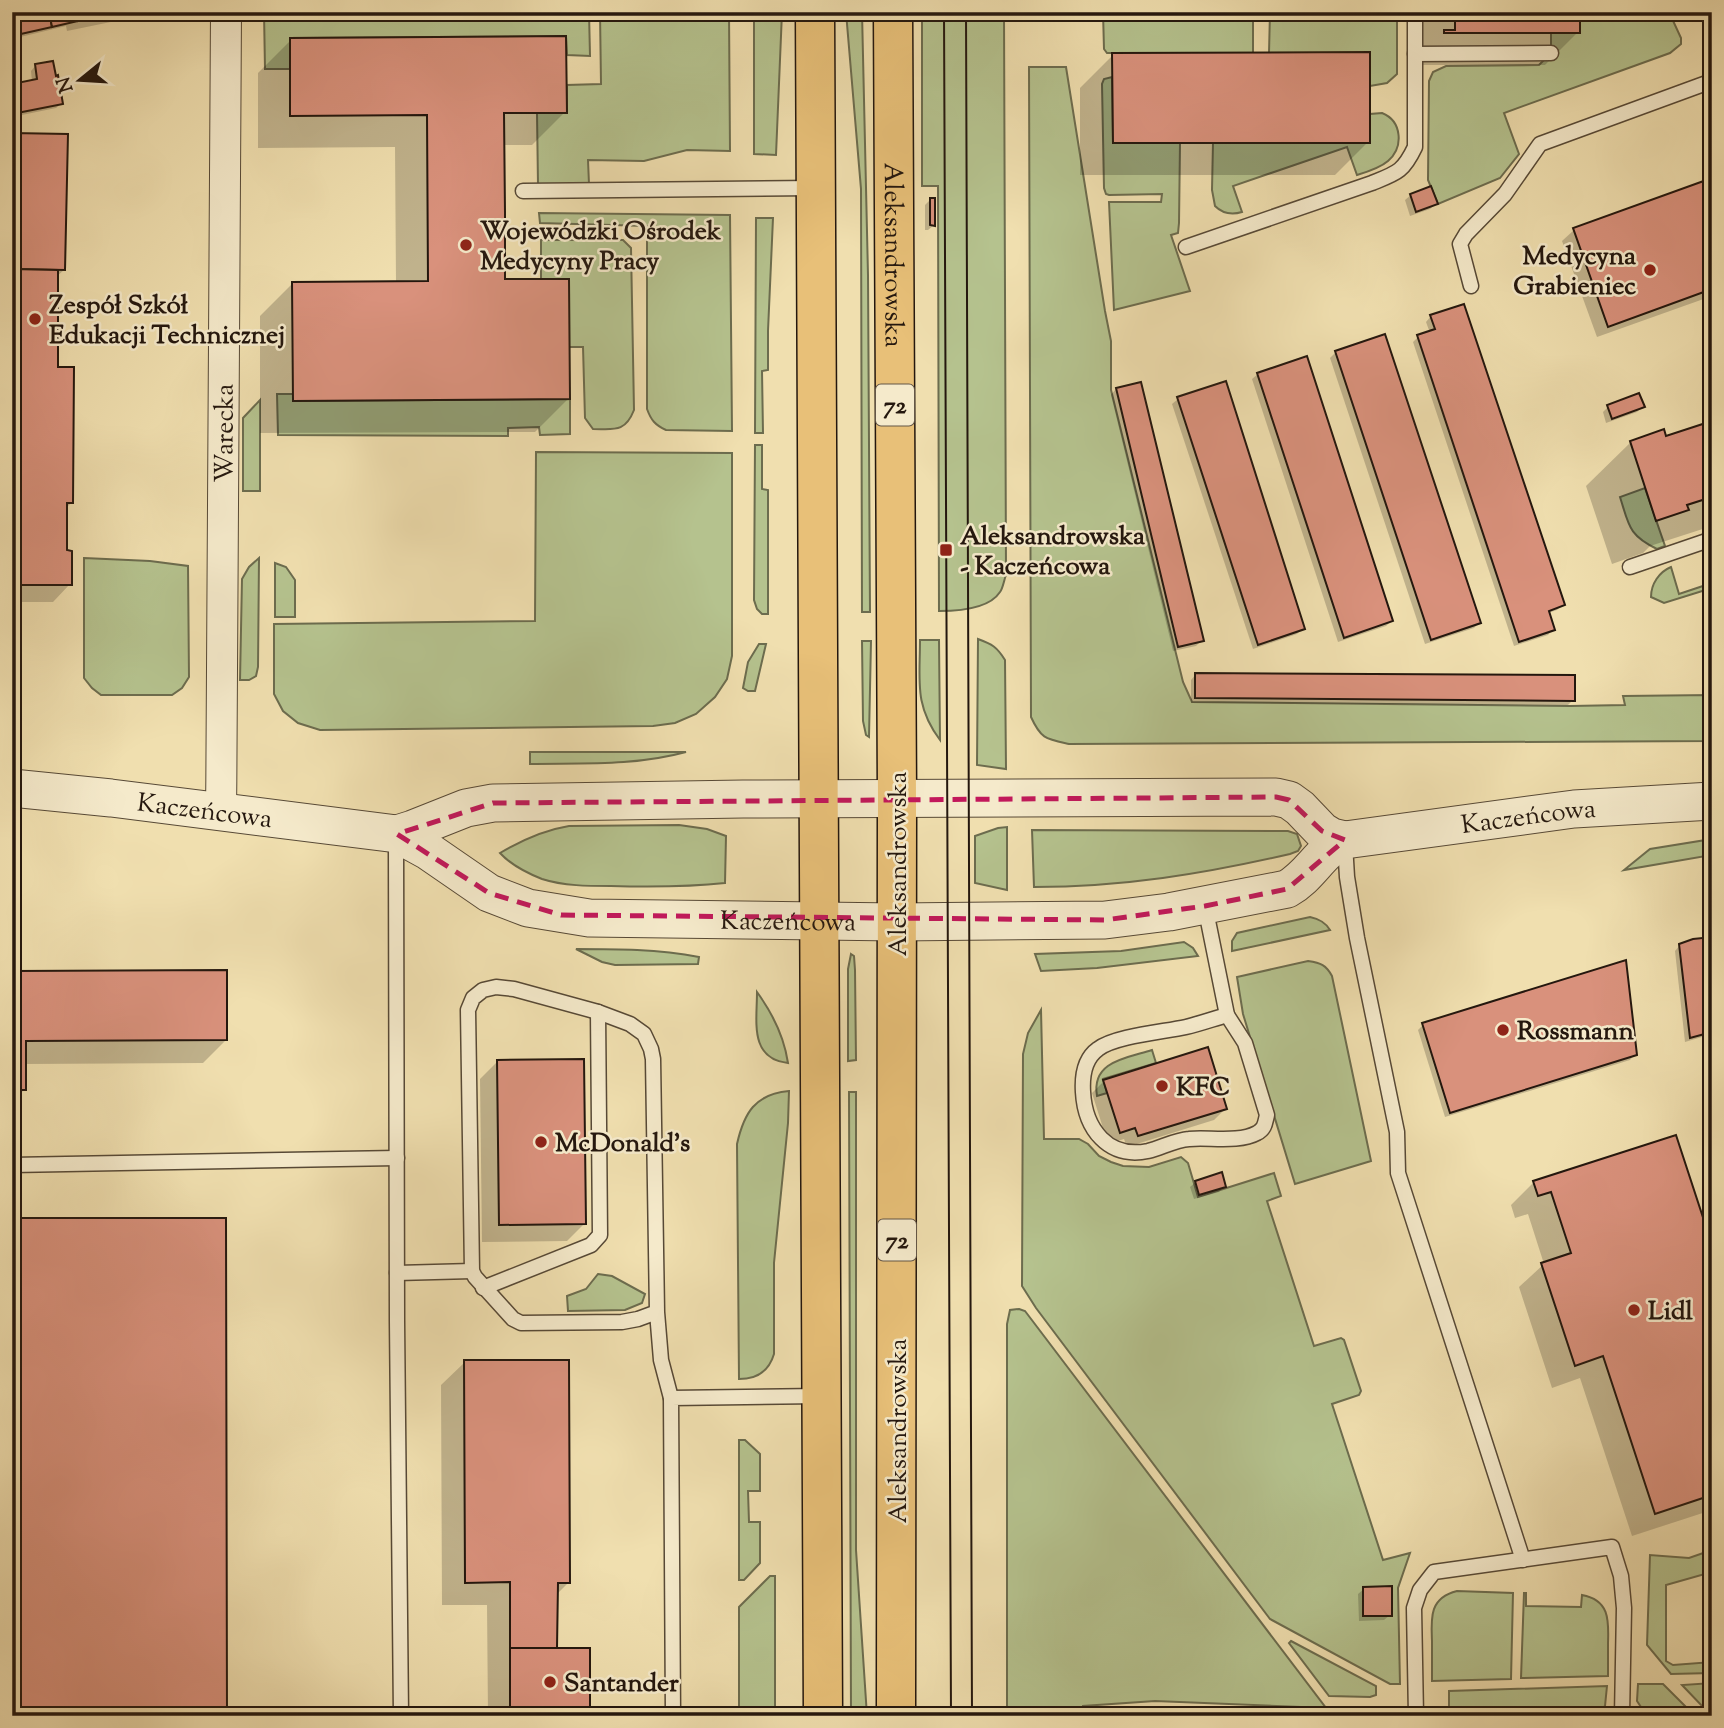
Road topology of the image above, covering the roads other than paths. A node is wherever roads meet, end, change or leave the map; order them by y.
1 (226, 12) edge
2 (815, 12) edge
3 (893, 12) edge
4 (1415, 12) edge
5 (1552, 53) dead end
6 (1415, 54) junction
7 (1712, 81) edge
8 (816, 188) junction
9 (523, 191) dead end
10 (1186, 247) dead end
11 (1471, 286) dead end
12 (1712, 539) edge
13 (1630, 567) dead end
14 (12, 788) edge
15 (897, 798) junction
16 (818, 799) junction
17 (1712, 801) edge
18 (221, 811) junction
19 (397, 834) junction
20 (1345, 840) junction
21 (1205, 906) junction
22 (819, 921) junction
23 (897, 922) junction
24 (598, 1012) junction
25 (1227, 1015) junction
26 (397, 1158) junction
27 (12, 1165) edge
28 (472, 1271) junction
29 (397, 1273) junction
30 (483, 1288) junction
31 (657, 1312) junction
32 (821, 1396) junction
33 (671, 1398) junction
34 (1523, 1560) junction
35 (401, 1716) edge
36 (673, 1716) edge
37 (823, 1716) edge
38 (896, 1716) edge
39 (1416, 1716) edge
40 (1622, 1716) edge

1 - 18 street, Warecka
2 - 8 main road
3 - 15 main road, Aleksandrowska / 72
4 - 6 lane
5 - 6 lane
6 - 10 lane
7 - 11 lane
8 - 9 lane
8 - 16 main road
12 - 13 lane
14 - 18 street, Kaczeńcowa
15 - 16 street, Kaczeńcowa
15 - 20 street, Kaczeńcowa
15 - 23 main road, Aleksandrowska / 72
16 - 19 street, Kaczeńcowa
16 - 22 main road
17 - 20 street, Kaczeńcowa
18 - 19 street, Kaczeńcowa
19 - 22 street, Kaczeńcowa
19 - 26 lane
20 - 21 street, Kaczeńcowa
20 - 34 lane
21 - 23 street, Kaczeńcowa
21 - 25 lane
22 - 23 street, Kaczeńcowa
22 - 32 main road
23 - 38 main road, Aleksandrowska / 72
24 - 28 lane
24 - 30 lane
24 - 31 lane
25 - 25 lane
26 - 27 lane
26 - 29 lane
28 - 29 lane
28 - 30 lane
29 - 35 lane
30 - 31 lane
31 - 33 lane
32 - 33 lane
32 - 37 main road
33 - 36 lane
34 - 39 lane
34 - 40 lane

